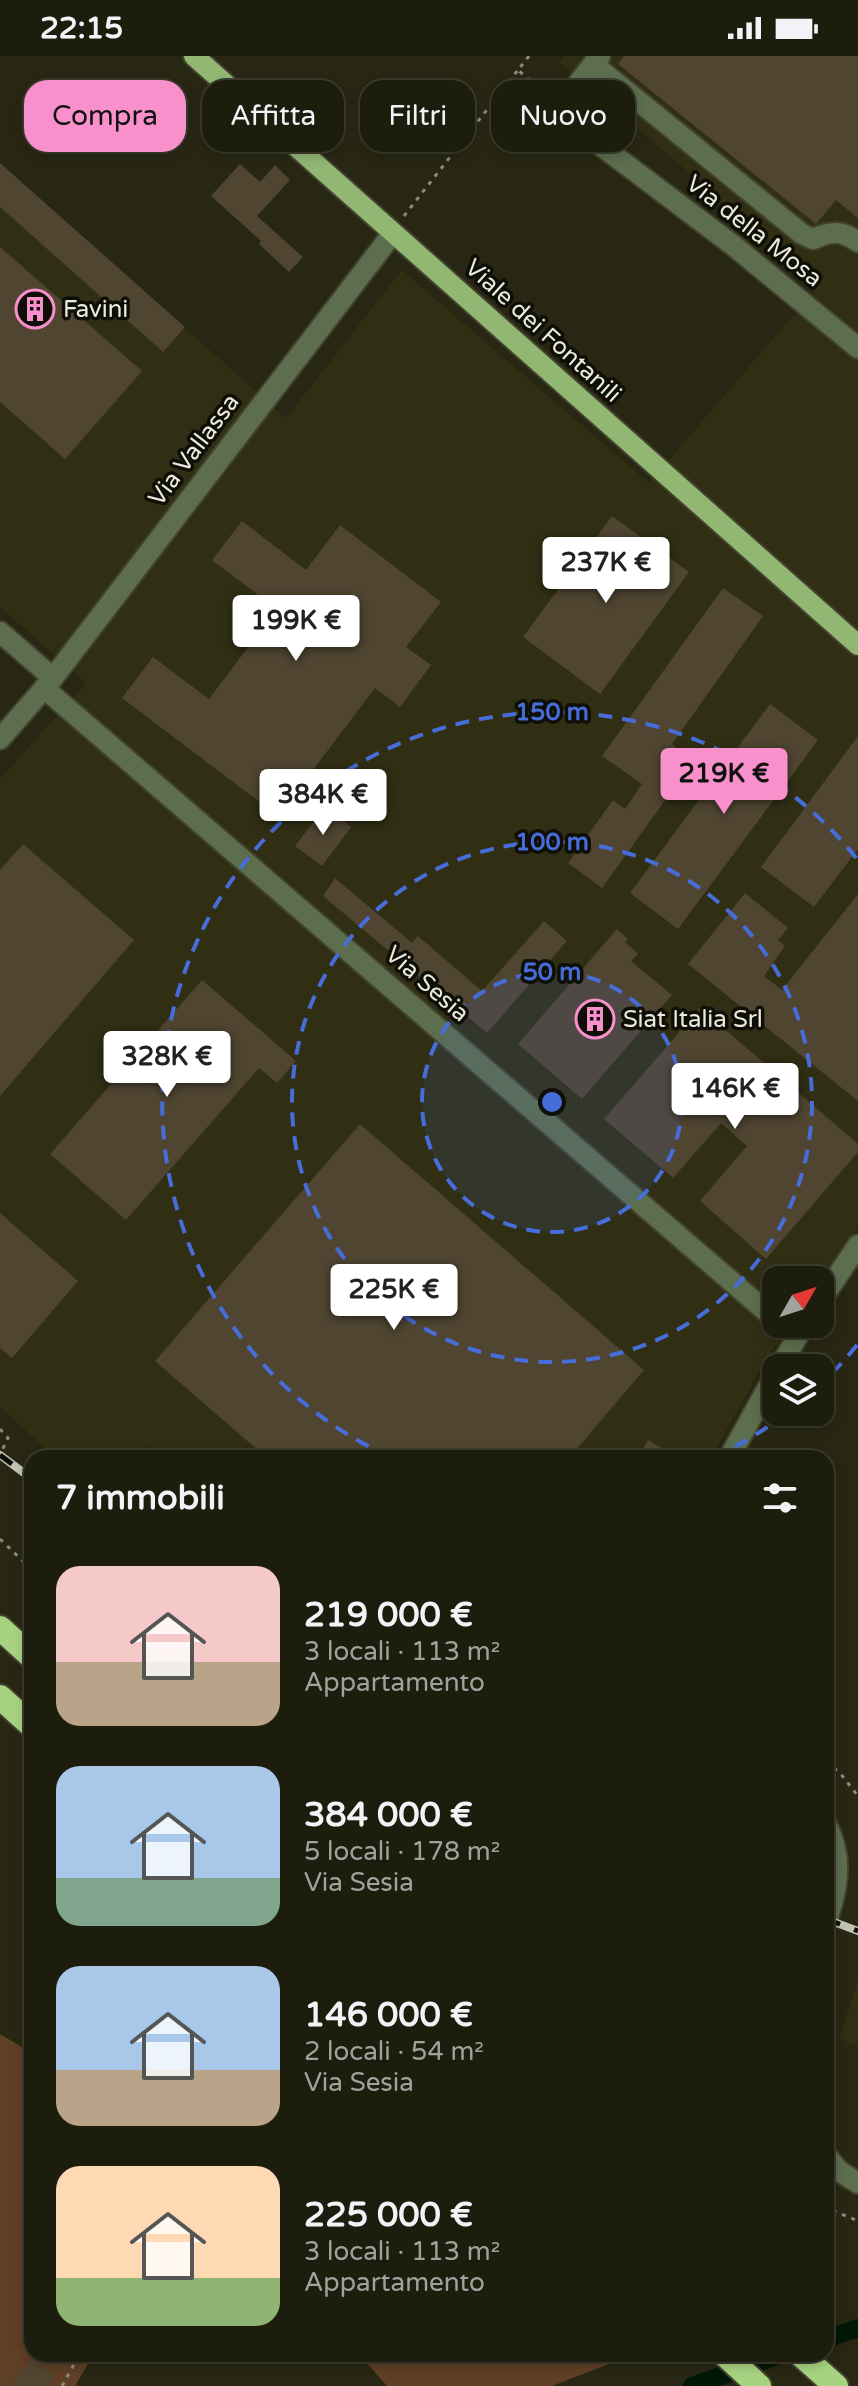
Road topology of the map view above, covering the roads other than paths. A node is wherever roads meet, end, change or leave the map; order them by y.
1 (194, 56) edge
2 (597, 60) edge
3 (393, 233) junction
4 (858, 242) edge
5 (858, 348) edge
6 (0, 632) edge
7 (858, 645) edge
8 (44, 688) junction
9 (0, 739) edge
10 (858, 1245) edge
11 (834, 1294) edge
12 (762, 1308) edge
13 (762, 1398) edge
14 (733, 1450) edge
15 (0, 1628) edge
16 (24, 1650) edge
17 (0, 1697) edge
18 (0, 1707) edge
19 (24, 1721) edge
20 (24, 1724) edge
21 (834, 1845) edge
22 (834, 1897) edge
23 (834, 2165) edge
24 (858, 2183) edge
25 (733, 2362) edge
26 (809, 2362) edge
27 (829, 2380) edge
28 (759, 2386) edge

1 - 3 main road, Viale dei Fontanili
2 - 4 street
2 - 5 street, Via della Mosa
3 - 7 main road, Viale dei Fontanili
3 - 8 street, Via Vallassa
6 - 8 street, Via Sesia
8 - 9 street, Via Vallassa
8 - 12 street, Via Sesia
10 - 11 street
13 - 14 street
15 - 16 highway
17 - 19 highway
18 - 20 street
21 - 22 street
23 - 24 street
25 - 28 highway
26 - 27 highway

